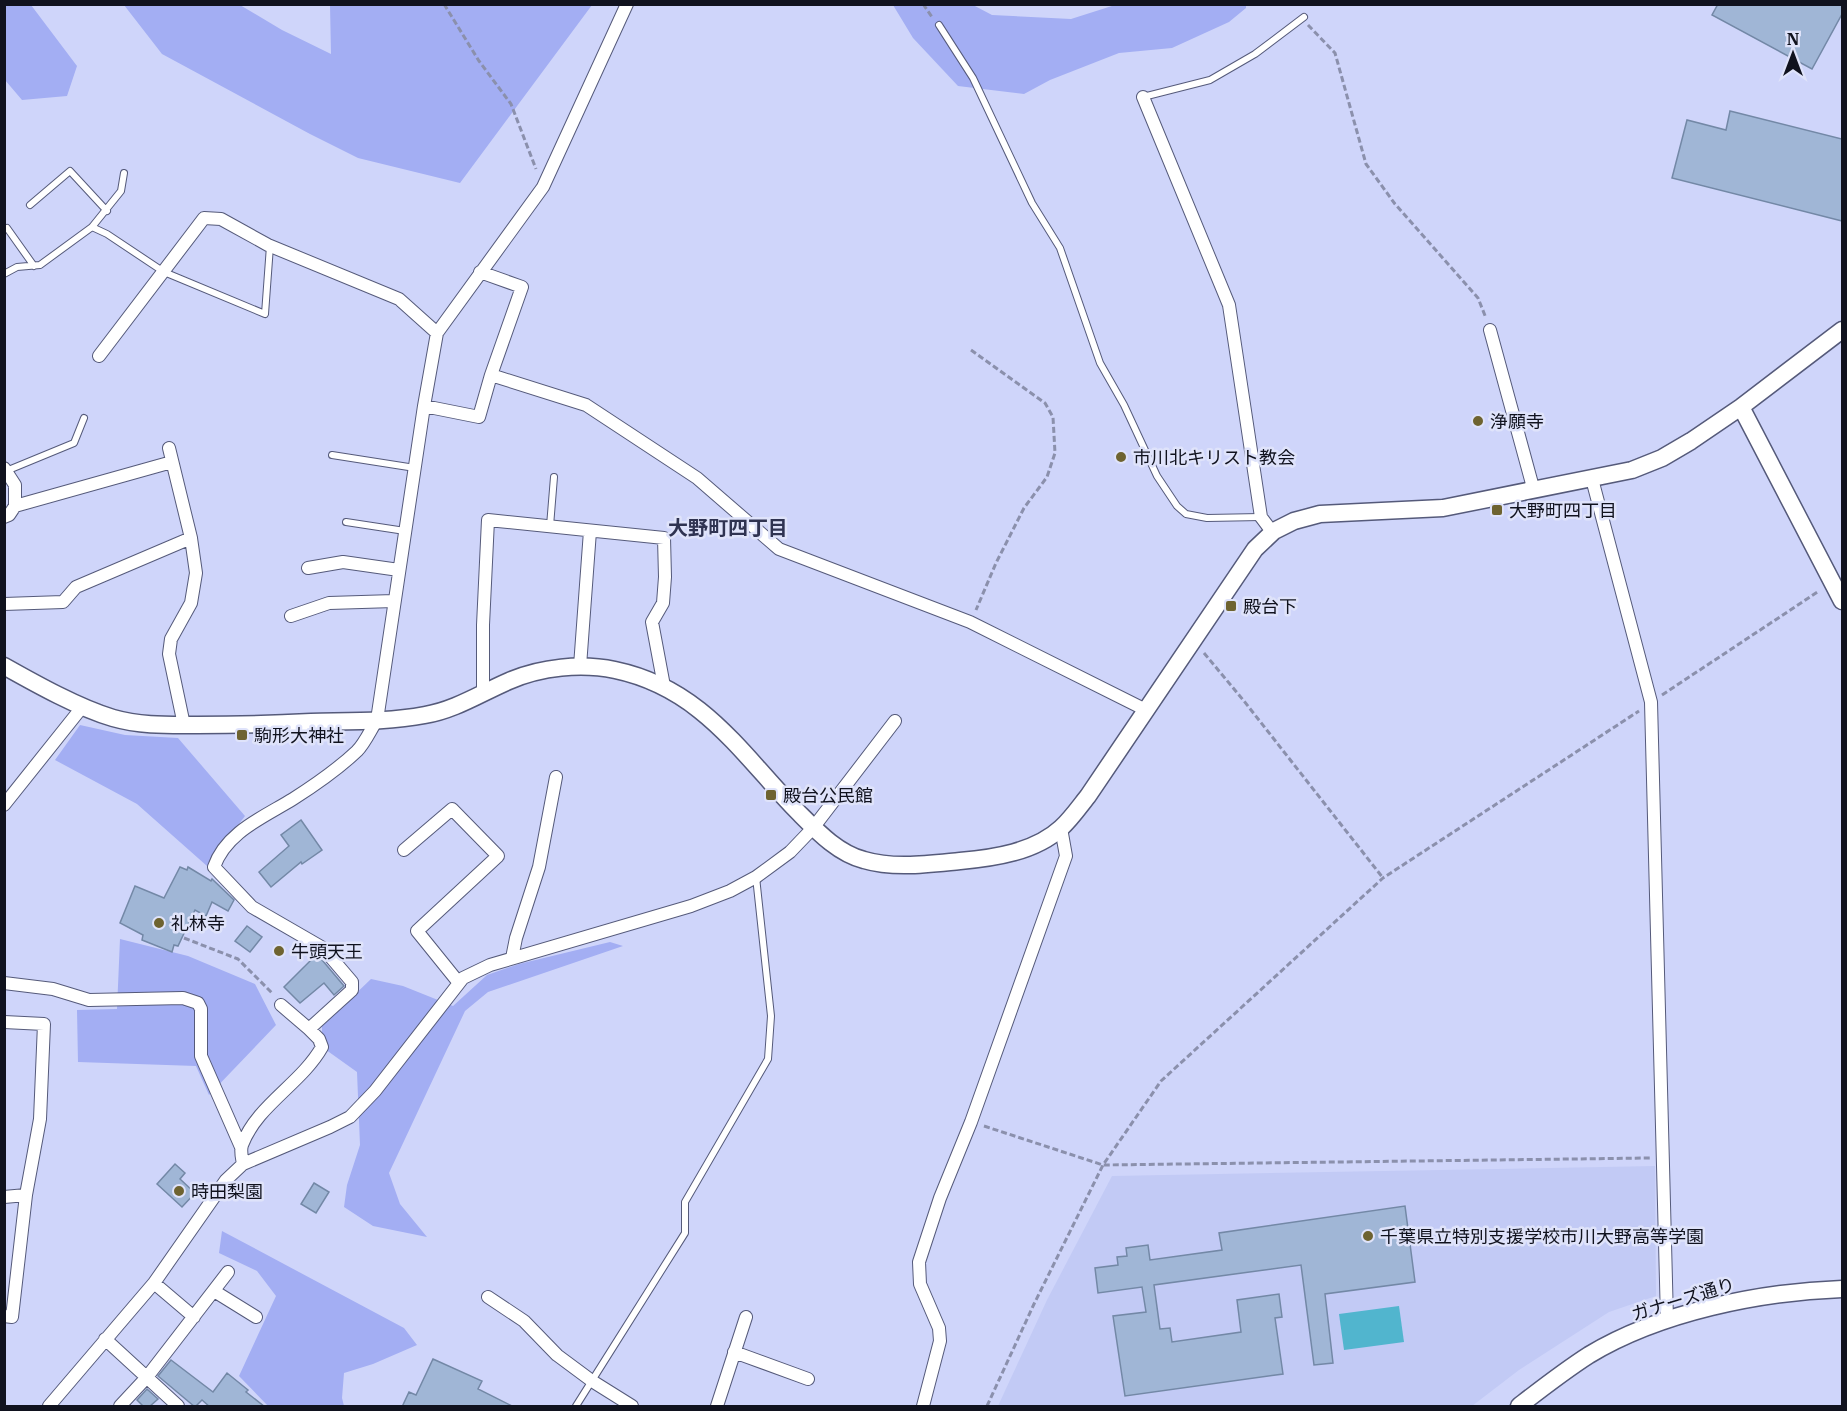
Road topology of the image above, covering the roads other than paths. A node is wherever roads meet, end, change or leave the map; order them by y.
1 (627, 4) edge
2 (1304, 17) road end
3 (939, 25) road end
4 (1143, 97) joint
5 (124, 173) dead end
6 (30, 205) dead end
7 (107, 211) junction
8 (92, 227) junction
9 (7, 228) dead end
10 (270, 246) junction
11 (34, 266) junction
12 (164, 272) junction
13 (480, 272) junction
14 (4, 274) edge
15 (1491, 330) road end
16 (1842, 330) edge
17 (437, 333) junction
18 (99, 356) dead end
19 (491, 375) junction
20 (424, 406) junction
21 (1741, 407) junction
22 (84, 418) dead end
23 (169, 448) dead end
24 (332, 455) dead end
25 (172, 462) junction
26 (415, 468) junction
27 (5, 470) edge
28 (554, 477) dead end
29 (1592, 479) junction
30 (1534, 491) junction
31 (15, 506) junction
32 (4, 517) edge
33 (1261, 518) junction
34 (346, 522) dead end
35 (550, 526) junction
36 (405, 531) junction
37 (590, 531) junction
38 (1273, 533) junction
39 (192, 538) junction
40 (308, 568) dead end
41 (399, 570) junction
42 (394, 601) junction
43 (1842, 601) edge
44 (4, 604) edge
45 (291, 616) dead end
46 (4, 666) edge
47 (580, 666) junction
48 (664, 686) junction
49 (483, 693) junction
50 (83, 706) junction
51 (1146, 710) junction
52 (377, 720) junction
53 (895, 721) dead end
54 (184, 724) junction
55 (556, 777) dead end
56 (4, 805) edge
57 (813, 828) junction
58 (1061, 828) junction
59 (404, 850) dead end
60 (756, 877) junction
61 (512, 958) junction
62 (4, 983) edge
63 (459, 983) junction
64 (281, 1005) road end
65 (4, 1022) edge
66 (309, 1029) junction
67 (241, 1147) junction
68 (243, 1164) junction
69 (26, 1195) junction
70 (4, 1197) edge
71 (228, 1272) dead end
72 (154, 1283) junction
73 (1842, 1289) edge
74 (214, 1291) junction
75 (488, 1297) dead end
76 (4, 1316) edge
77 (194, 1317) junction
78 (256, 1317) dead end
79 (746, 1317) dead end
80 (1667, 1320) junction
81 (105, 1339) junction
82 (734, 1352) junction
83 (147, 1377) junction
84 (808, 1379) dead end
85 (592, 1381) junction
86 (49, 1407) edge
87 (120, 1407) edge
88 (178, 1407) edge
89 (576, 1407) edge
90 (632, 1407) edge
91 (717, 1407) edge
92 (923, 1407) edge
93 (1518, 1407) edge

1 - 13 street
2 - 4 lane
3 - 33 lane
4 - 33 street
5 - 7 lane
6 - 7 lane
7 - 8 lane
8 - 11 lane
8 - 12 lane
9 - 11 lane
10 - 12 street
10 - 12 lane
10 - 17 street
11 - 14 lane
12 - 18 street
13 - 17 street
13 - 19 street
15 - 30 street
16 - 21 street
17 - 20 street
19 - 20 street
19 - 51 street
20 - 26 street
21 - 29 street
21 - 43 street
22 - 27 lane
23 - 25 street
24 - 26 lane
25 - 31 street
25 - 39 street
26 - 36 street
27 - 31 street
28 - 35 lane
29 - 30 street
29 - 80 street
30 - 38 street
31 - 32 street
33 - 38 street
34 - 36 lane
35 - 37 street
35 - 49 street
36 - 41 street
37 - 47 street
37 - 48 street
38 - 51 street
39 - 44 street
39 - 54 street
40 - 41 street
41 - 42 street
42 - 45 street
42 - 52 street
46 - 50 street
47 - 48 street
47 - 49 street
48 - 57 street
49 - 52 street
50 - 54 street
50 - 56 street
51 - 58 street
52 - 54 street
52 - 66 street
53 - 57 street
55 - 61 street
57 - 58 street
57 - 60 street
58 - 92 street
59 - 63 street
60 - 61 street
60 - 85 lane
61 - 63 street
62 - 67 street
63 - 68 street
64 - 66 street
65 - 69 street
66 - 67 street
67 - 68 street
68 - 72 street
69 - 70 street
69 - 76 street
71 - 74 street
72 - 77 street
72 - 81 street
73 - 80 street, ガナーズ通り
74 - 77 street
74 - 78 street
75 - 85 street
77 - 83 street
79 - 82 street
80 - 93 street, ガナーズ通り
81 - 83 street
81 - 86 street
82 - 84 street
82 - 91 street
83 - 87 street
83 - 88 street
85 - 89 lane
85 - 90 street

